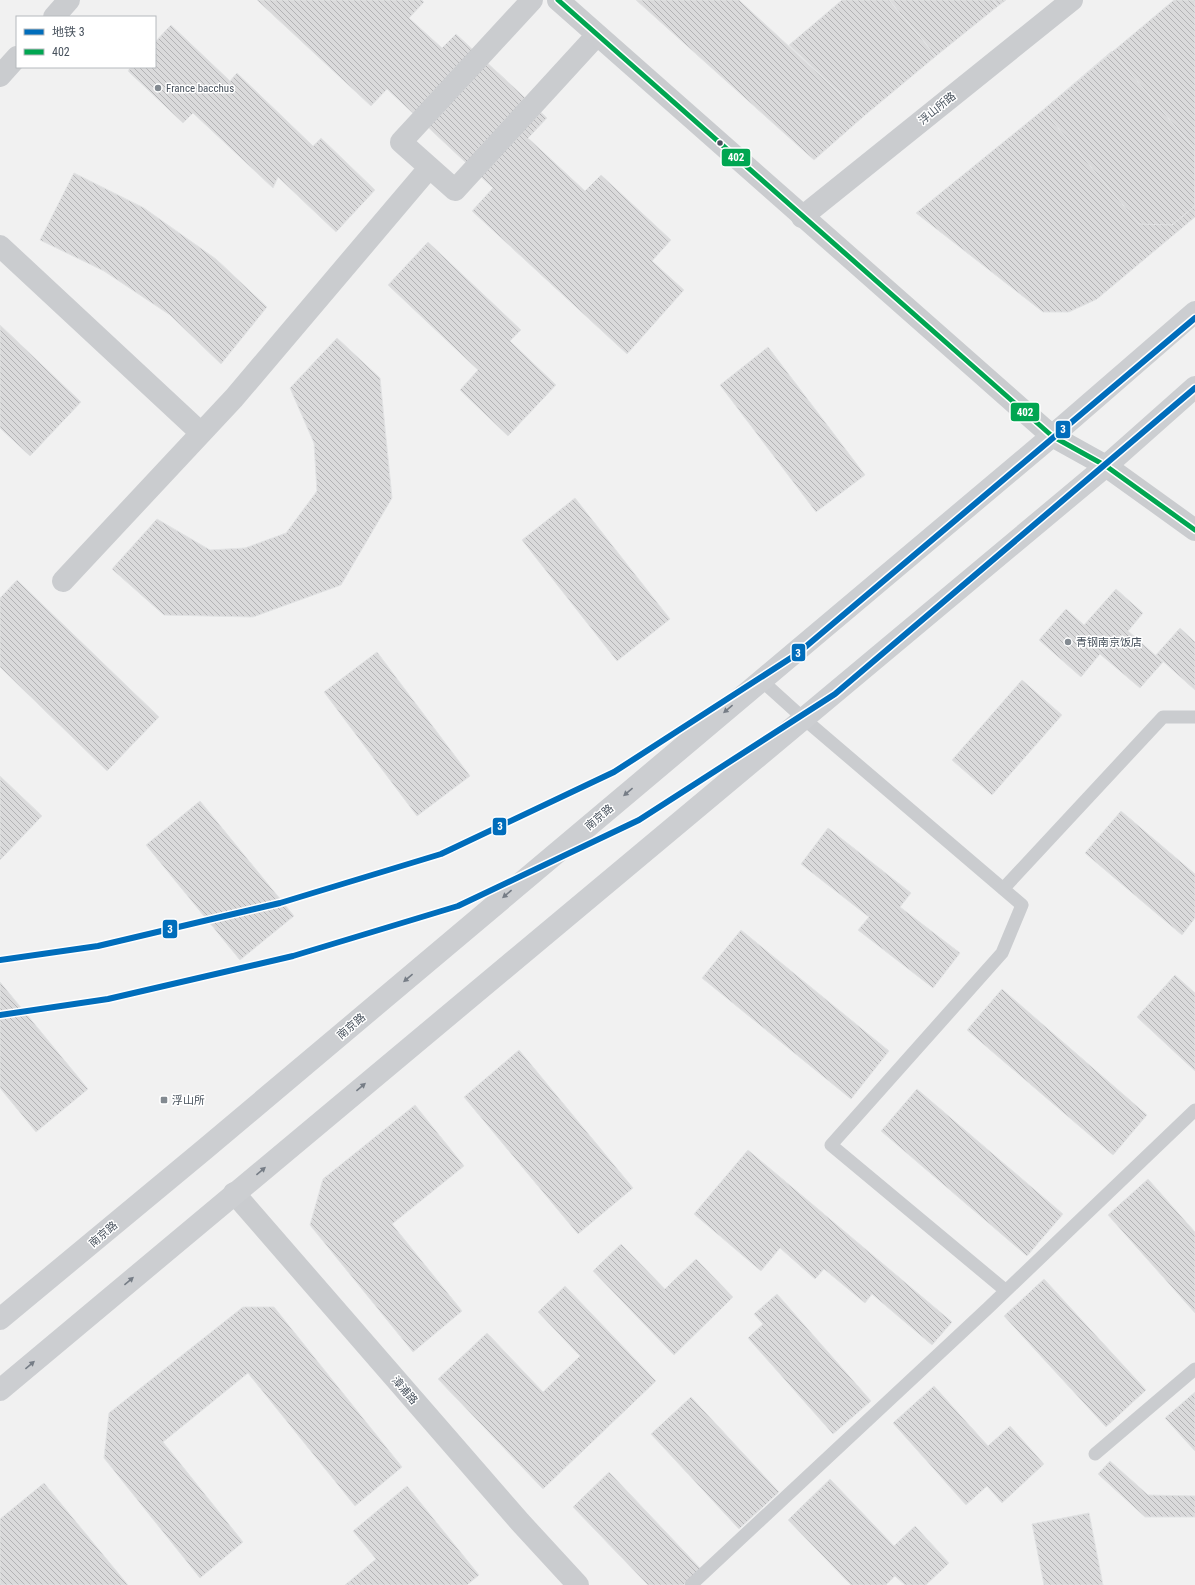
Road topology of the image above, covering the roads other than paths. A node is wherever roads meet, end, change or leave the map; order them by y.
1 (69, 0) edge
2 (532, 0) edge
3 (558, 0) edge
4 (1072, 0) edge
5 (55, 16) edge
6 (597, 34) junction
7 (16, 58) edge
8 (0, 76) edge
9 (430, 168) junction
10 (802, 217) junction
11 (0, 246) edge
12 (1195, 312) edge
13 (1195, 387) edge
14 (201, 433) junction
15 (1052, 436) junction
16 (1106, 466) junction
17 (1195, 530) edge
18 (63, 581) dead end
19 (761, 680) junction
20 (803, 718) junction
21 (1195, 718) edge
22 (1003, 889) junction
23 (1195, 1110) edge
24 (234, 1193) junction
25 (1005, 1290) junction
26 (0, 1319) edge
27 (1195, 1368) edge
28 (0, 1390) edge
29 (1095, 1454) dead end
30 (578, 1585) edge
31 (691, 1585) edge

1 - 5 street
2 - 9 street
3 - 6 street
4 - 10 street, 浮山所路
6 - 9 street
6 - 10 street
7 - 8 street
9 - 14 street
10 - 15 street
11 - 14 street
12 - 15 main road, 南京路
13 - 16 main road
14 - 18 street
15 - 16 street
15 - 19 main road, 南京路
16 - 17 street
16 - 20 main road
19 - 20 lane
19 -> 26 main road, 南京路
20 - 22 lane
24 -> 20 main road
21 - 22 lane
22 - 25 lane
23 - 25 lane
28 -> 24 main road
24 - 30 street, 漳浦路
25 - 31 lane
27 - 29 lane

